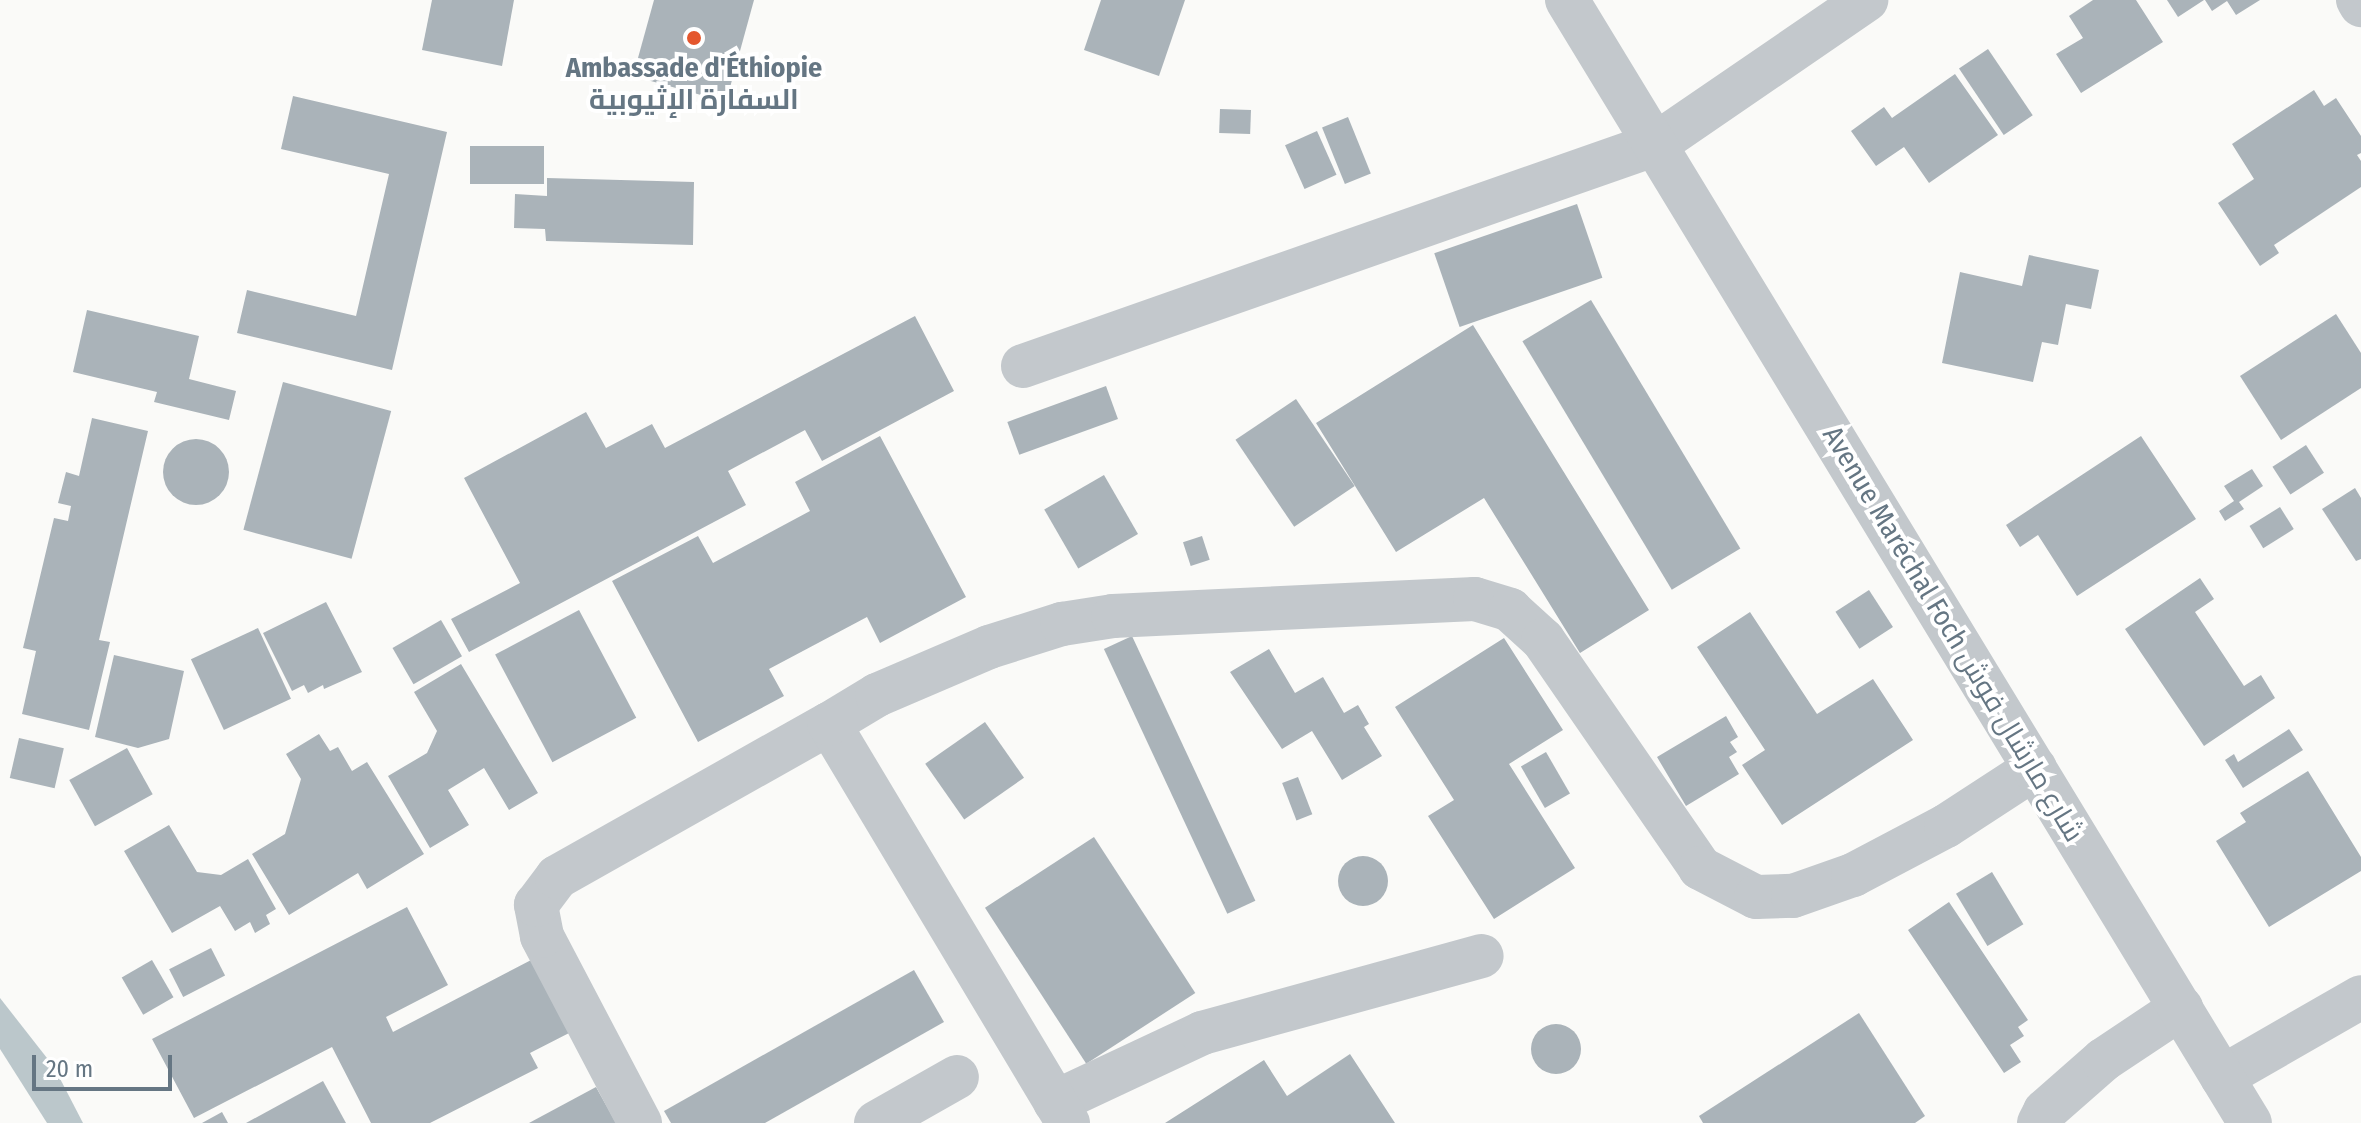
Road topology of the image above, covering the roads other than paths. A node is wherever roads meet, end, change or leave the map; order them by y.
1 (1567, 0) edge
2 (1866, 0) edge
3 (1656, 144) junction
4 (1023, 366) dead end
5 (829, 724) junction
6 (2035, 768) junction
7 (1482, 956) dead end
8 (2361, 997) edge
9 (2181, 1008) junction
10 (957, 1077) dead end
11 (2222, 1077) junction
12 (1061, 1113) edge
13 (640, 1123) edge
14 (876, 1123) edge
15 (2039, 1123) edge
16 (2250, 1123) edge

1 - 3 street, Avenue Maréchal Foch شارع مارشال فوش
2 - 3 street
3 - 4 street
3 - 6 street, Avenue Maréchal Foch شارع مارشال فوش
5 - 6 street
5 - 12 street
5 - 13 street
6 - 9 street, Avenue Maréchal Foch شارع مارشال فوش
7 - 12 street
8 - 11 street
9 - 11 street, Avenue Maréchal Foch شارع مارشال فوش
9 - 15 street
10 - 14 street
11 - 16 street, Avenue Maréchal Foch شارع مارشال فوش

